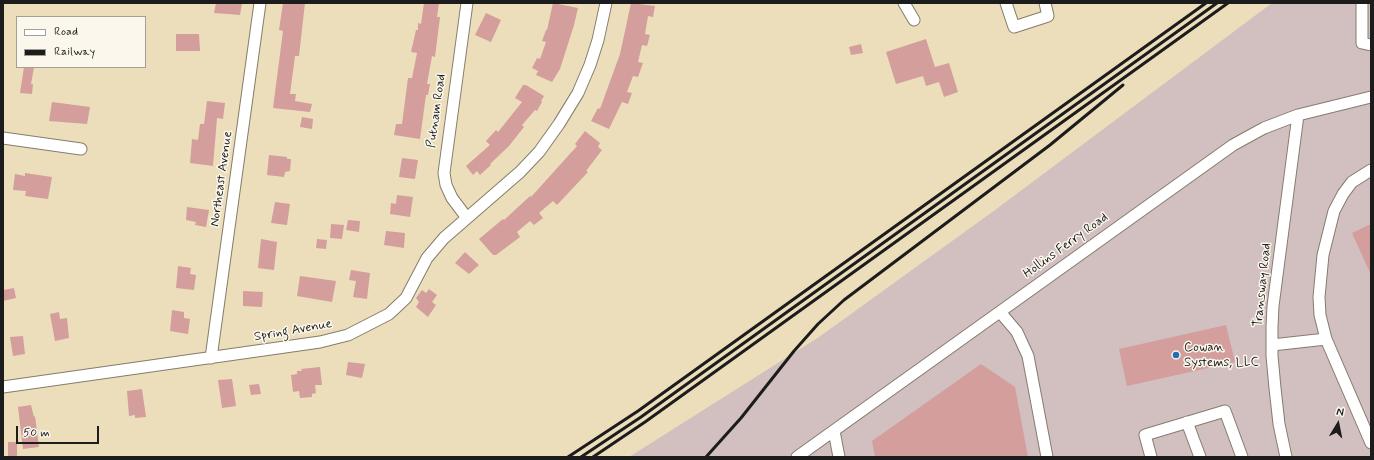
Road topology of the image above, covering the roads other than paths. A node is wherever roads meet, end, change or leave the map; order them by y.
1 (260, 3) edge
2 (467, 3) edge
3 (606, 3) edge
4 (904, 3) edge
5 (1006, 3) edge
6 (1045, 3) edge
7 (1362, 3) edge
8 (914, 20) dead end
9 (1371, 45) edge
10 (1371, 97) edge
11 (1298, 115) junction
12 (3, 138) edge
13 (81, 148) dead end
14 (1371, 170) edge
15 (467, 218) junction
16 (1000, 312) junction
17 (1326, 339) junction
18 (1272, 345) junction
19 (211, 358) junction
20 (3, 387) edge
21 (1187, 422) junction
22 (834, 430) junction
23 (1371, 443) edge
24 (797, 457) edge
25 (839, 457) edge
26 (1047, 457) edge
27 (1151, 457) edge
28 (1200, 457) edge
29 (1242, 457) edge
30 (1286, 457) edge

1 - 19 street, Northeast Avenue
2 - 15 street, Putnam Road
3 - 15 street, Spring Avenue
4 - 8 street
5 - 6 street
7 - 9 street
10 - 11 street, Hollins Ferry Road
11 - 16 street, Hollins Ferry Road
11 - 18 street, Transway Road
12 - 13 street
14 - 17 street
15 - 19 street, Spring Avenue
16 - 22 street, Hollins Ferry Road
16 - 26 street
17 - 18 street
17 - 23 street
18 - 30 street, Transway Road
19 - 20 street, Spring Avenue
21 - 27 street
21 - 28 street
21 - 29 street
22 - 24 street, Hollins Ferry Road
22 - 25 street

